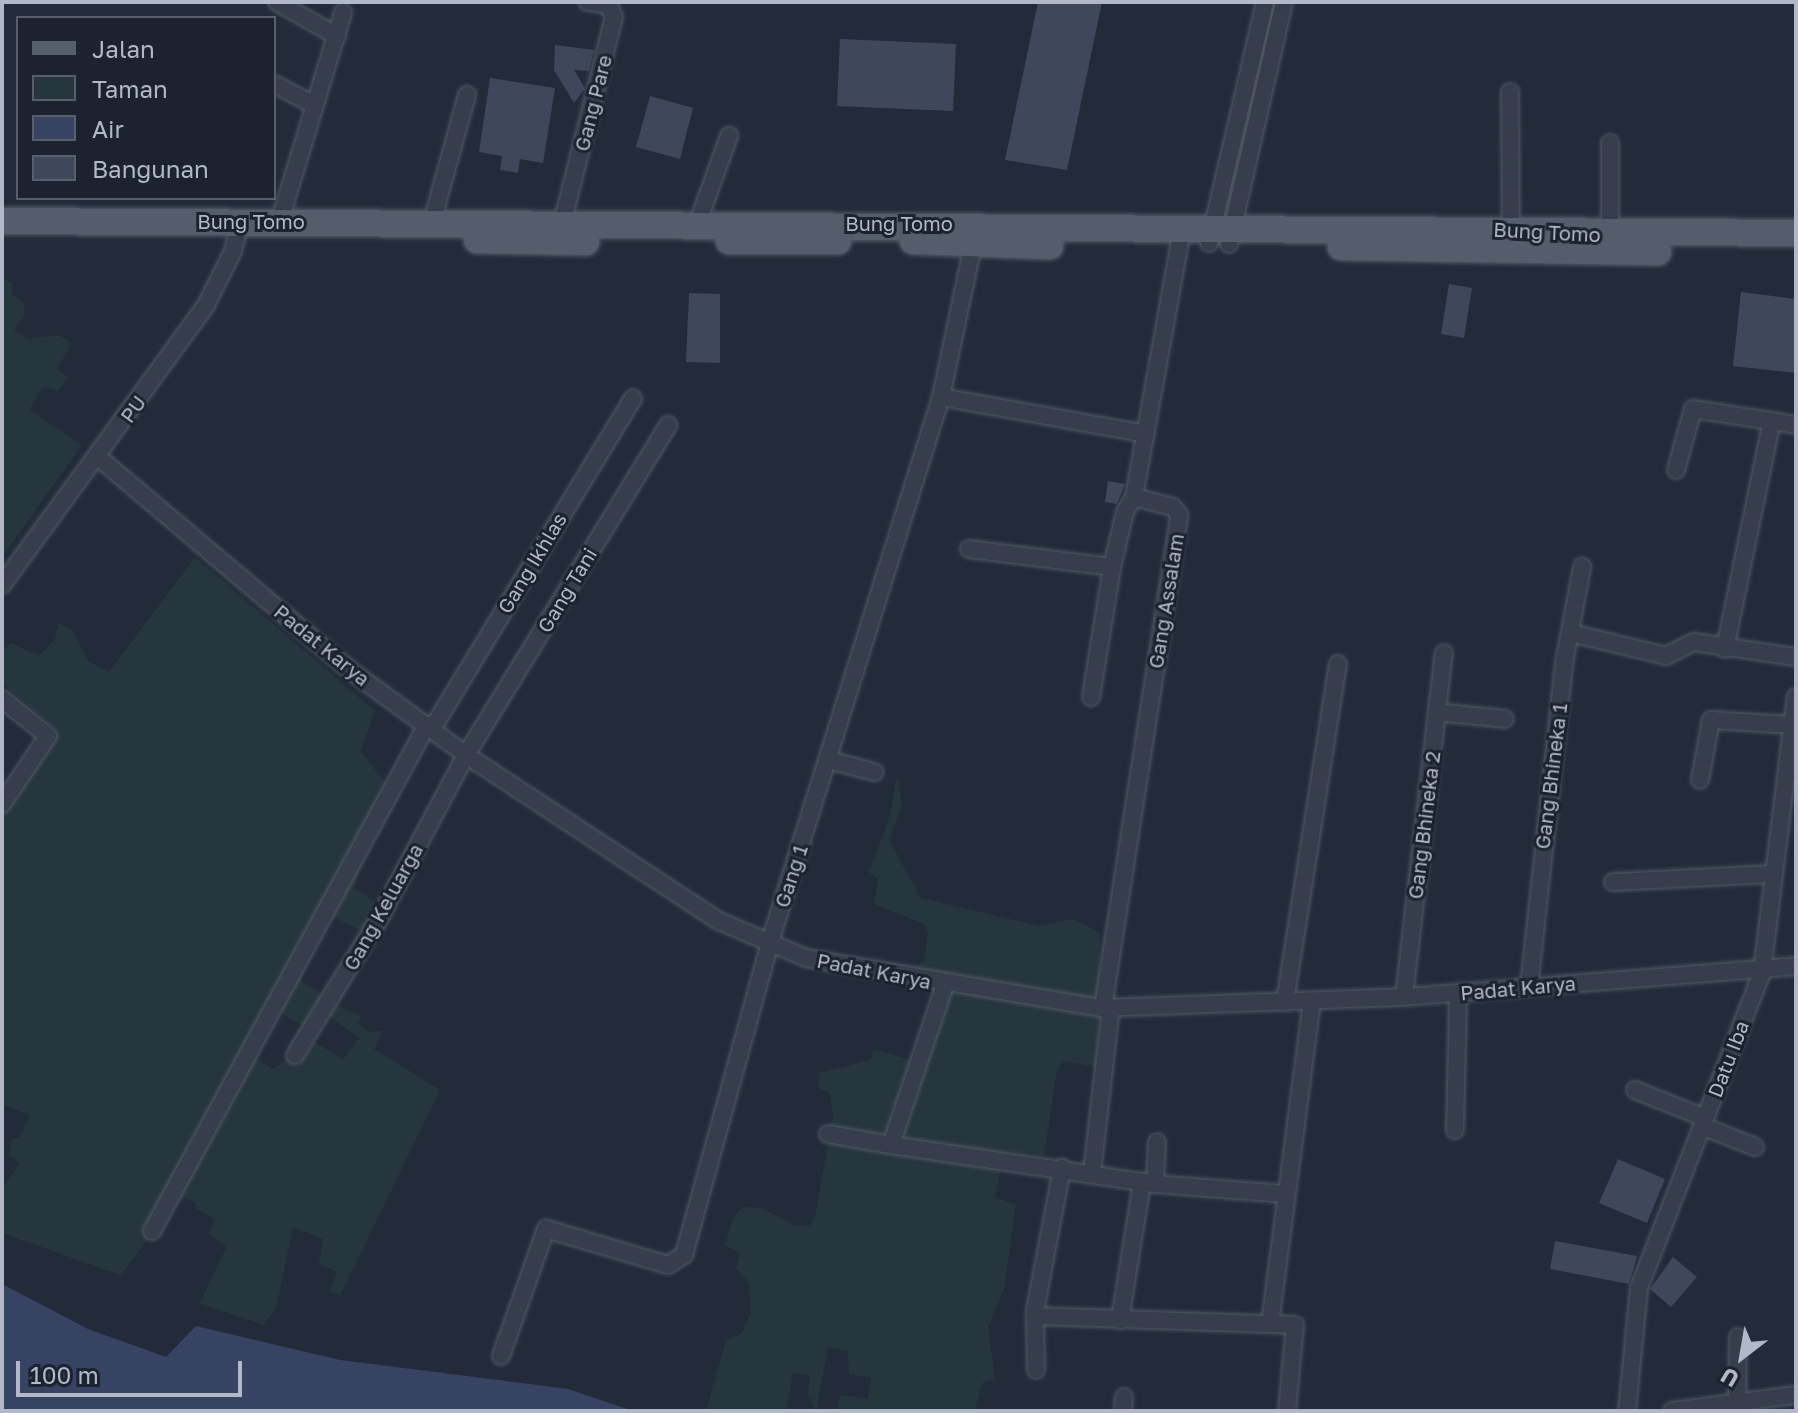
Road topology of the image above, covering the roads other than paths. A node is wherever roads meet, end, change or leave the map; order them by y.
1 (277, 2) edge
2 (587, 2) edge
3 (1265, 2) edge
4 (1284, 2) edge
5 (343, 12) dead end
6 (337, 36) junction
7 (276, 85) edge
8 (1510, 92) dead end
9 (467, 95) dead end
10 (314, 105) junction
11 (729, 136) dead end
12 (1610, 143) dead end
13 (280, 220) junction
14 (2, 221) edge
15 (432, 222) junction
16 (562, 224) junction
17 (697, 225) junction
18 (239, 227) junction
19 (2, 230) edge
20 (619, 233) junction
21 (975, 234) junction
22 (1610, 235) junction
23 (1180, 236) junction
24 (1220, 236) junction
25 (1527, 237) junction
26 (1785, 242) edge
27 (941, 397) junction
28 (633, 398) dead end
29 (1772, 421) junction
30 (668, 425) dead end
31 (1796, 425) edge
32 (1146, 434) junction
33 (98, 457) junction
34 (1676, 470) dead end
35 (1134, 497) junction
36 (969, 549) dead end
37 (1112, 567) junction
38 (1582, 567) dead end
39 (2, 585) edge
40 (1571, 633) junction
41 (1725, 649) junction
42 (1444, 653) dead end
43 (1796, 657) edge
44 (1338, 664) dead end
45 (1091, 697) dead end
46 (1796, 697) edge
47 (2, 699) edge
48 (1437, 712) junction
49 (1505, 719) dead end
50 (1792, 725) junction
51 (429, 727) junction
52 (466, 755) junction
53 (829, 760) junction
54 (874, 772) dead end
55 (1700, 780) dead end
56 (2, 804) edge
57 (1779, 829) junction
58 (1796, 832) edge
59 (1773, 874) junction
60 (1613, 882) dead end
61 (770, 942) junction
62 (1796, 966) edge
63 (1762, 972) junction
64 (945, 985) junction
65 (1529, 987) junction
66 (1458, 993) junction
67 (1404, 997) junction
68 (1285, 1002) junction
69 (1312, 1002) junction
70 (1107, 1008) junction
71 (295, 1055) dead end
72 (1635, 1090) dead end
73 (1704, 1122) junction
74 (1455, 1130) dead end
75 (828, 1134) dead end
76 (1157, 1142) dead end
77 (891, 1145) junction
78 (1755, 1147) dead end
79 (1062, 1168) junction
80 (1092, 1173) junction
81 (1149, 1183) junction
82 (1285, 1194) junction
83 (152, 1231) dead end
84 (1035, 1316) junction
85 (1120, 1320) junction
86 (1270, 1324) junction
87 (1738, 1337) dead end
88 (501, 1356) dead end
89 (1036, 1370) dead end
90 (1791, 1401) edge
91 (1737, 1403) junction
92 (1287, 1411) edge
93 (1627, 1411) edge
94 (1672, 1411) edge

1 - 6 street
2 - 16 street, Gang Pare
3 - 24 street
4 - 24 street
5 - 6 street
6 - 10 street
7 - 10 street
8 - 25 street
9 - 15 street
10 - 13 street
11 - 17 street
12 - 22 street
13 - 15 main road, Bung Tomo
13 - 18 main road, Bung Tomo
14 - 18 main road, Bung Tomo
15 - 16 main road, Bung Tomo
16 - 20 main road, Bung Tomo
17 - 20 main road, Bung Tomo
17 - 21 main road, Bung Tomo
18 - 19 main road, Bung Tomo
18 - 20 main road, Bung Tomo
18 - 33 street, PU
20 - 21 main road, Bung Tomo
21 - 23 main road, Bung Tomo
21 - 27 street, Gang 1
22 - 25 main road, Bung Tomo
22 - 26 main road, Bung Tomo
23 - 24 main road, Bung Tomo
23 - 32 street
24 - 25 main road, Bung Tomo
25 - 26 main road, Bung Tomo
27 - 32 street
27 - 53 street, Gang 1
28 - 51 street, Gang Ikhlas
29 - 31 street
29 - 34 street
29 - 41 street
30 - 52 street, Gang Tani
32 - 35 street
33 - 39 street, PU
33 - 51 street, Padat Karya
35 - 37 street
35 - 70 street, Gang Assalam
36 - 37 street
37 - 45 street
38 - 40 street, Gang Bhineka 1
40 - 41 street
40 - 65 street, Gang Bhineka 1
41 - 43 street
42 - 48 street, Gang Bhineka 2
44 - 68 street
46 - 50 street, Datu Iba
47 - 56 street
48 - 49 street
48 - 67 street, Gang Bhineka 2
50 - 55 street
50 - 57 street, Datu Iba
51 - 52 street, Padat Karya
51 - 83 street, Gang Ikhlas
52 - 61 street, Padat Karya
52 - 71 street, Gang Keluarga
53 - 54 street
53 - 61 street, Gang 1
57 - 58 street
57 - 59 street, Datu Iba
59 - 60 street
59 - 63 street, Datu Iba
61 - 64 street, Padat Karya
61 - 88 street, Gang 1
62 - 63 street, Padat Karya
63 - 65 street, Padat Karya
63 - 73 street, Datu Iba
64 - 70 street, Padat Karya
64 - 77 street
65 - 66 street, Padat Karya
66 - 67 street, Padat Karya
66 - 74 street
67 - 69 street, Padat Karya
68 - 69 street, Padat Karya
68 - 70 street, Padat Karya
69 - 82 street
70 - 80 street
72 - 73 street
73 - 78 street
73 - 93 street, Datu Iba
75 - 77 street
76 - 81 street
77 - 79 street
79 - 80 street
79 - 84 street
80 - 81 street
81 - 82 street
81 - 85 street
82 - 86 street
84 - 85 street
84 - 89 street
85 - 86 street
86 - 92 street
87 - 91 street
90 - 91 street
91 - 94 street

